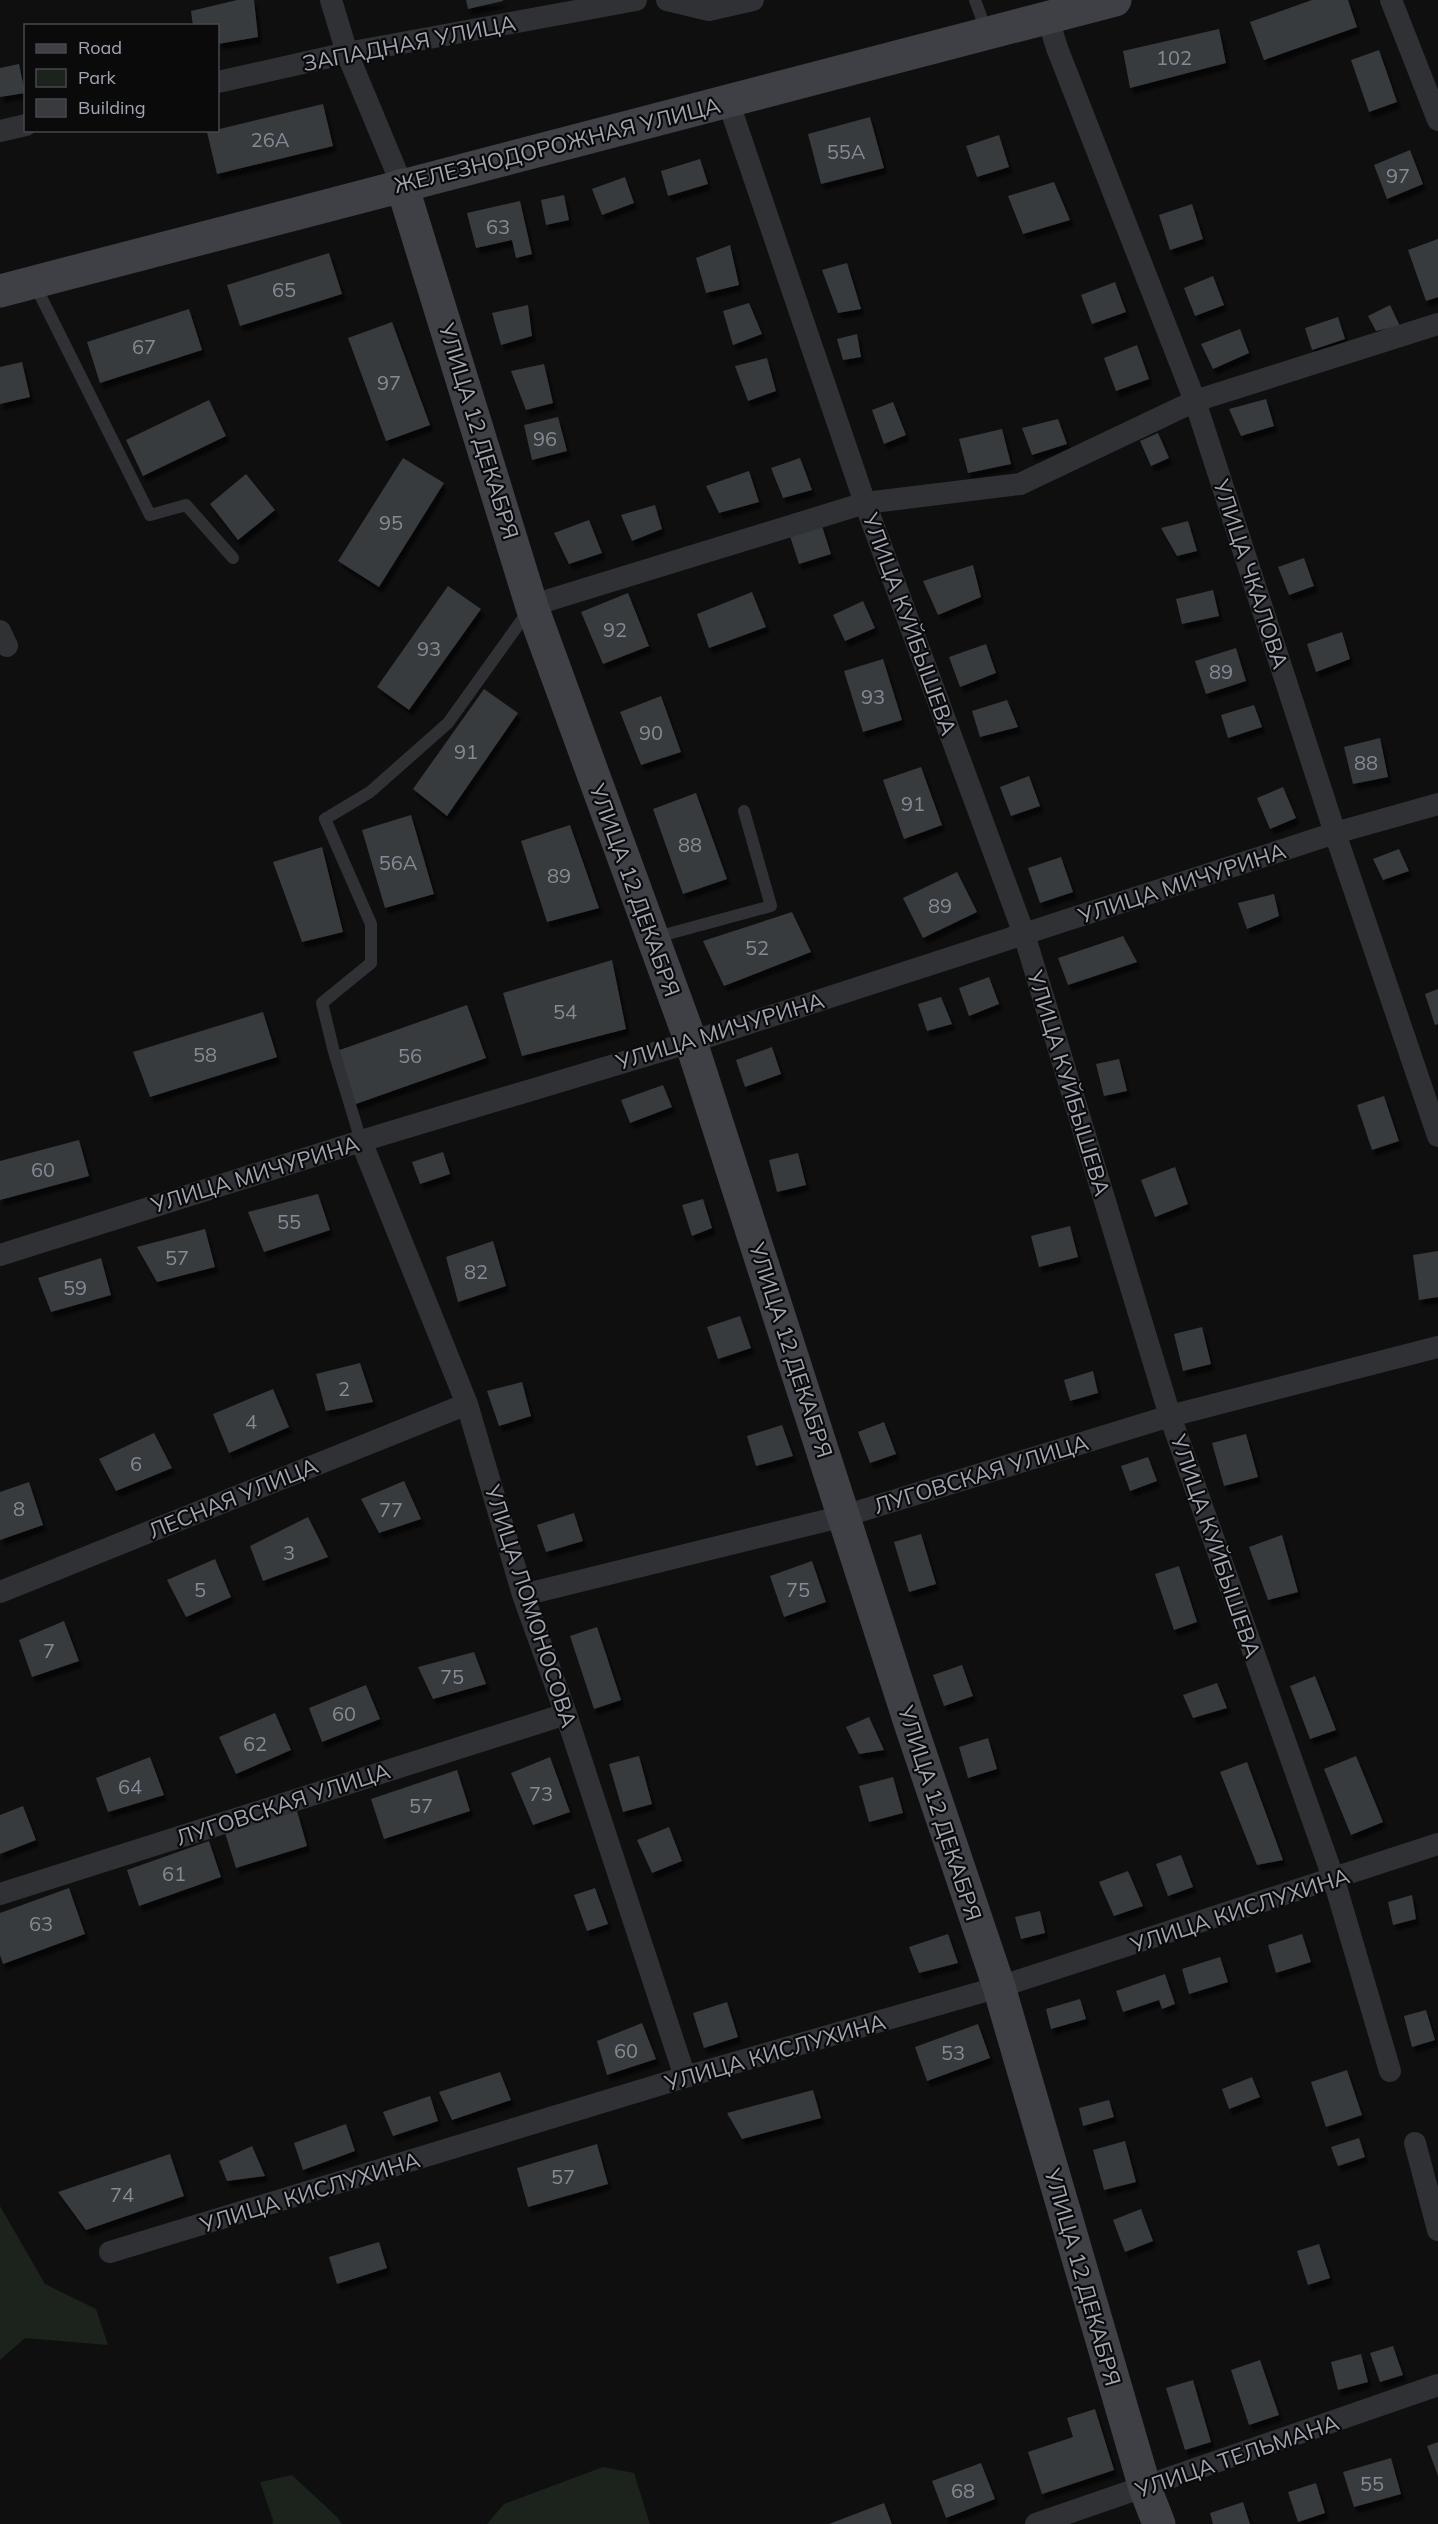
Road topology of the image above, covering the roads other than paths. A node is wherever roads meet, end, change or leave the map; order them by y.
1 (331, 0) edge
2 (636, 0) edge
3 (667, 0) edge
4 (753, 0) edge
5 (975, 0) edge
6 (1115, 0) edge
7 (1391, 0) edge
8 (1048, 19) junction
9 (987, 33) junction
10 (347, 53) junction
11 (219, 82) edge
12 (728, 101) junction
13 (1438, 120) edge
14 (24, 125) edge
15 (0, 131) edge
16 (402, 185) junction
17 (34, 283) junction
18 (0, 291) edge
19 (1438, 324) edge
20 (1195, 401) junction
21 (865, 503) junction
22 (233, 558) dead end
23 (533, 606) junction
24 (1438, 804) edge
25 (744, 811) dead end
26 (1335, 833) junction
27 (1024, 934) junction
28 (652, 938) junction
29 (691, 1042) junction
30 (1438, 1136) edge
31 (362, 1141) junction
32 (0, 1255) edge
33 (1438, 1347) edge
34 (467, 1404) junction
35 (1170, 1416) junction
36 (844, 1516) junction
37 (0, 1592) edge
38 (523, 1595) junction
39 (566, 1714) junction
40 (1438, 1844) edge
41 (1334, 1880) junction
42 (0, 1894) edge
43 (999, 1987) junction
44 (1390, 2071) dead end
45 (686, 2077) junction
46 (1415, 2143) dead end
47 (1438, 2230) edge
48 (110, 2252) dead end
49 (1438, 2385) edge
50 (1145, 2488) junction
51 (1036, 2524) edge
52 (1159, 2524) edge

1 - 10 street
2 - 10 street, ЗАПАДНАЯ УЛИЦА
3 - 4 street
5 - 9 lane
6 - 8 street, ЖЕЛЕЗНОДОРОЖНАЯ УЛИЦА
7 - 13 street
8 - 9 street, ЖЕЛЕЗНОДОРОЖНАЯ УЛИЦА
8 - 20 street, УЛИЦА ЧКАЛОВА
9 - 12 street, ЖЕЛЕЗНОДОРОЖНАЯ УЛИЦА
10 - 11 street, ЗАПАДНАЯ УЛИЦА
10 - 16 street
12 - 16 street, ЖЕЛЕЗНОДОРОЖНАЯ УЛИЦА
12 - 21 street, УЛИЦА КУЙБЫШЕВА
14 - 15 street
16 - 17 street, ЖЕЛЕЗНОДОРОЖНАЯ УЛИЦА
16 - 23 street, УЛИЦА 12 ДЕКАБРЯ
17 - 18 street, ЖЕЛЕЗНОДОРОЖНАЯ УЛИЦА
17 - 22 lane
19 - 20 street
20 - 21 street
20 - 26 street, УЛИЦА ЧКАЛОВА
21 - 23 street
21 - 27 street, УЛИЦА КУЙБЫШЕВА
23 - 28 street, УЛИЦА 12 ДЕКАБРЯ
23 - 31 lane
24 - 26 street, УЛИЦА МИЧУРИНА
25 - 28 lane
26 - 27 street, УЛИЦА МИЧУРИНА
26 - 30 street, УЛИЦА ЧКАЛОВА
27 - 29 street, УЛИЦА МИЧУРИНА
27 - 35 street, УЛИЦА КУЙБЫШЕВА
28 - 29 street, УЛИЦА 12 ДЕКАБРЯ
29 - 31 street, УЛИЦА МИЧУРИНА
29 - 36 street, УЛИЦА 12 ДЕКАБРЯ
31 - 32 street, УЛИЦА МИЧУРИНА
31 - 34 street, УЛИЦА ЛОМОНОСОВА
33 - 35 street, ЛУГОВСКАЯ УЛИЦА
34 - 37 street, ЛЕСНАЯ УЛИЦА
34 - 38 street, УЛИЦА ЛОМОНОСОВА
35 - 36 street, ЛУГОВСКАЯ УЛИЦА
35 - 41 street, УЛИЦА КУЙБЫШЕВА
36 - 38 street, ЛУГОВСКАЯ УЛИЦА
36 - 43 street, УЛИЦА 12 ДЕКАБРЯ
38 - 39 street, УЛИЦА ЛОМОНОСОВА
39 - 42 street, ЛУГОВСКАЯ УЛИЦА
39 - 45 street, УЛИЦА ЛОМОНОСОВА
40 - 41 street, УЛИЦА КИСЛУХИНА
41 - 43 street, УЛИЦА КИСЛУХИНА
41 - 44 street, УЛИЦА КУЙБЫШЕВА
43 - 45 street, УЛИЦА КИСЛУХИНА
43 - 50 street, УЛИЦА 12 ДЕКАБРЯ
45 - 48 street, УЛИЦА КИСЛУХИНА
46 - 47 street
49 - 50 street, УЛИЦА ТЕЛЬМАНА
50 - 51 street, УЛИЦА ТЕЛЬМАНА
50 - 52 street, УЛИЦА 12 ДЕКАБРЯ

